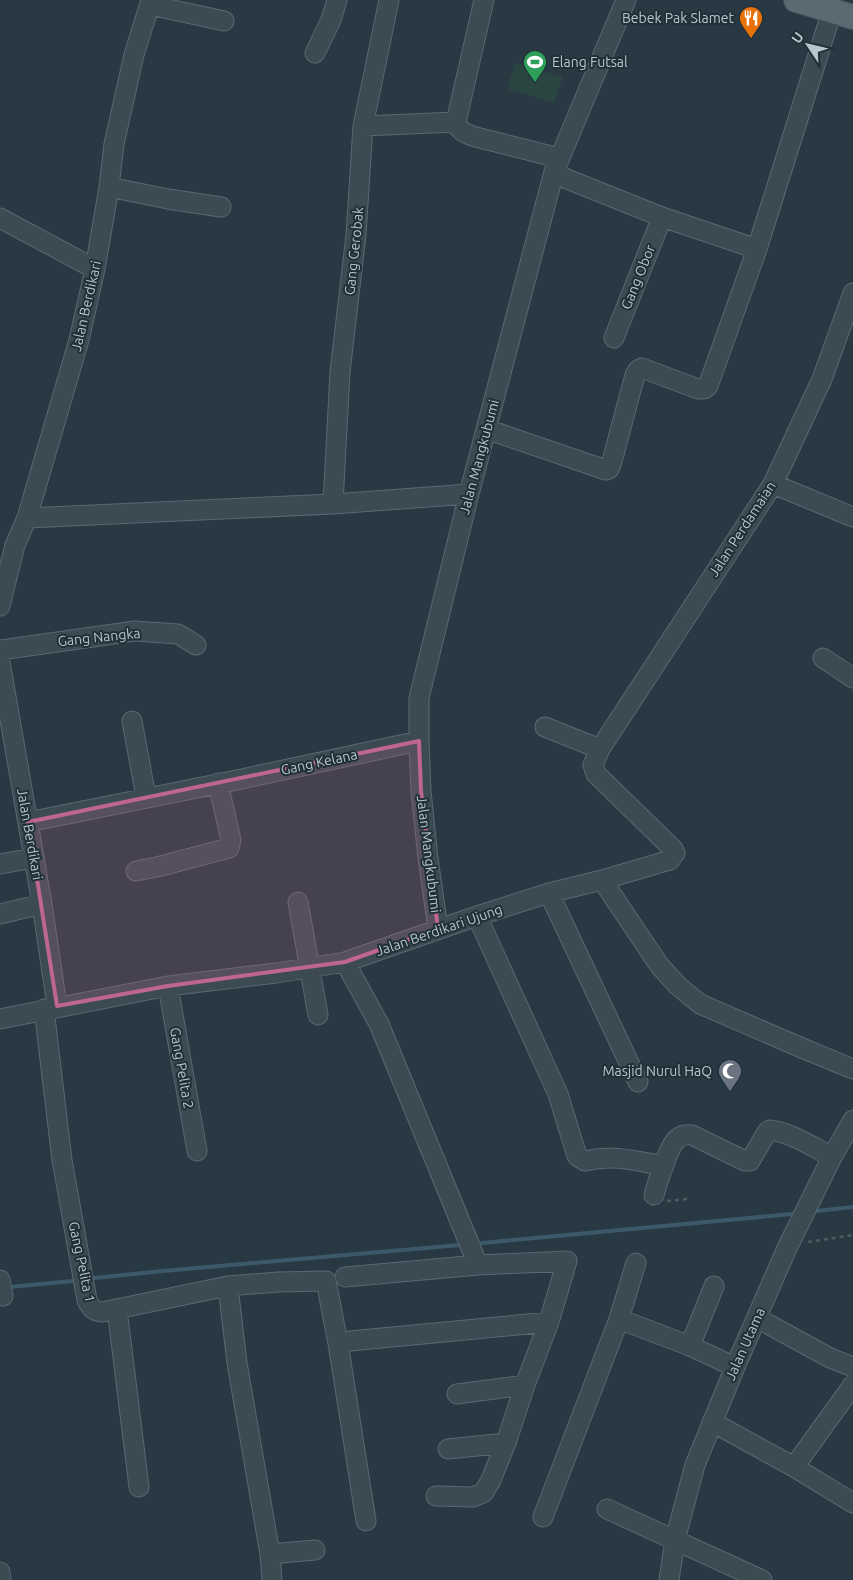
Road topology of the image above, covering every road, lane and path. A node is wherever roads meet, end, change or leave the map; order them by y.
1 (337, 0) edge
2 (389, 0) edge
3 (484, 0) edge
4 (626, 0) edge
5 (796, 0) edge
6 (151, 2) edge
7 (843, 14) edge
8 (224, 21) dead end
9 (315, 53) dead end
10 (456, 122) junction
11 (363, 126) junction
12 (557, 165) junction
13 (109, 187) junction
14 (220, 207) dead end
15 (662, 217) junction
16 (0, 218) edge
17 (757, 249) junction
18 (96, 269) junction
19 (853, 293) edge
20 (614, 338) dead end
21 (486, 429) junction
22 (773, 484) junction
23 (469, 494) junction
24 (333, 504) junction
25 (853, 517) edge
26 (27, 518) junction
27 (7, 546) edge
28 (0, 606) edge
29 (196, 645) dead end
30 (0, 650) edge
31 (823, 658) dead end
32 (0, 662) edge
33 (853, 678) edge
34 (2, 682) edge
35 (132, 721) dead end
36 (545, 727) dead end
37 (419, 741) junction
38 (600, 749) junction
39 (218, 783) junction
40 (146, 797) junction
41 (28, 822) junction
42 (34, 858) junction
43 (0, 864) edge
44 (136, 871) dead end
45 (602, 880) junction
46 (549, 893) junction
47 (298, 902) dead end
48 (42, 904) junction
49 (0, 914) edge
50 (477, 916) junction
51 (438, 929) junction
52 (345, 962) junction
53 (308, 968) junction
54 (168, 986) junction
55 (51, 1008) junction
56 (318, 1015) dead end
57 (0, 1018) edge
58 (853, 1069) edge
59 (638, 1082) dead end
60 (851, 1127) edge
61 (197, 1151) dead end
62 (832, 1157) junction
63 (664, 1166) junction
64 (654, 1195) dead end
65 (853, 1235) edge
66 (788, 1246) junction
67 (636, 1263) dead end
68 (478, 1265) junction
69 (344, 1277) dead end
70 (228, 1286) junction
71 (714, 1286) dead end
72 (117, 1309) junction
73 (757, 1318) junction
74 (619, 1319) junction
75 (549, 1322) junction
76 (350, 1340) dead end
77 (690, 1346) junction
78 (735, 1367) junction
79 (853, 1367) edge
80 (525, 1385) junction
81 (853, 1385) edge
82 (457, 1394) dead end
83 (712, 1422) junction
84 (506, 1443) junction
85 (448, 1449) dead end
86 (794, 1467) junction
87 (139, 1487) dead end
88 (436, 1496) dead end
89 (853, 1503) edge
90 (607, 1509) dead end
91 (543, 1517) dead end
92 (366, 1521) dead end
93 (675, 1540) junction
94 (315, 1550) dead end
95 (270, 1554) junction
96 (0, 1572) edge
97 (1, 1580) edge
98 (272, 1580) edge
99 (670, 1580) edge
100 (762, 1580) edge

1 - 9 street
2 - 11 street, Gang Gerobak
3 - 10 street
4 - 12 street, Jalan Mangkubumi
5 - 7 main road
6 - 8 street
6 - 13 street, Jalan Berdikari
7 - 17 street
10 - 11 street
10 - 12 street
11 - 24 street, Gang Gerobak
12 - 15 street
12 - 21 street, Jalan Mangkubumi
13 - 14 street
13 - 18 street, Jalan Berdikari
15 - 17 street
15 - 20 street, Gang Obor
16 - 18 street
17 - 21 street
18 - 26 street, Jalan Berdikari
19 - 22 street, Jalan Perdamaian
21 - 23 street, Jalan Mangkubumi
22 - 25 street
22 - 38 street, Jalan Perdamaian
23 - 24 street
23 - 37 street, Jalan Mangkubumi
24 - 26 street
26 - 27 street, Jalan Berdikari
27 - 28 street, Jalan Berdikari
29 - 30 street, Gang Nangka
31 - 33 street
32 - 34 street, Jalan Berdikari
34 - 41 street, Jalan Berdikari
35 - 40 street
36 - 38 street
37 - 39 street, Gang Kelana
37 - 51 street, Jalan Mangkubumi
38 - 45 street, Jalan Berdikari Ujung
39 - 40 street, Gang Kelana
39 - 44 street
40 - 41 street, Gang Kelana
41 - 42 street, Jalan Berdikari
42 - 43 street
42 - 48 street, Jalan Berdikari
45 - 46 street, Jalan Berdikari Ujung
45 - 58 street
46 - 50 street, Jalan Berdikari Ujung
46 - 59 street
47 - 53 street
48 - 49 street
48 - 55 street, Jalan Berdikari
50 - 51 street, Jalan Berdikari Ujung
50 - 63 street
51 - 52 street, Jalan Berdikari Ujung
52 - 53 street, Jalan Berdikari Ujung
52 - 68 street
53 - 54 street, Jalan Berdikari Ujung
53 - 56 street
54 - 55 street, Jalan Berdikari Ujung
54 - 61 street, Gang Pelita 2
55 - 57 street, Jalan Berdikari Ujung
55 - 72 street, Gang Pelita 1
60 - 62 street, Jalan Utama
62 - 63 street
62 - 66 street, Jalan Utama
63 - 64 street
65 - 66 path
66 - 73 street, Jalan Utama
67 - 74 street
68 - 69 street
68 - 75 street
70 - 72 street, Gang Pelita 1
70 - 92 street, Gang Pelita 1
70 - 95 street
71 - 77 street
72 - 87 street
73 - 78 street, Jalan Utama
73 - 79 street
74 - 77 street
74 - 91 street
75 - 76 street
75 - 80 street
77 - 78 street
78 - 83 street, Jalan Utama
80 - 82 street
80 - 84 street
81 - 86 street
83 - 86 street
83 - 93 street, Jalan Utama
84 - 85 street
84 - 88 street
86 - 89 street
90 - 93 street
93 - 99 street, Jalan Utama
93 - 100 street
94 - 95 street
95 - 98 street
96 - 97 street

